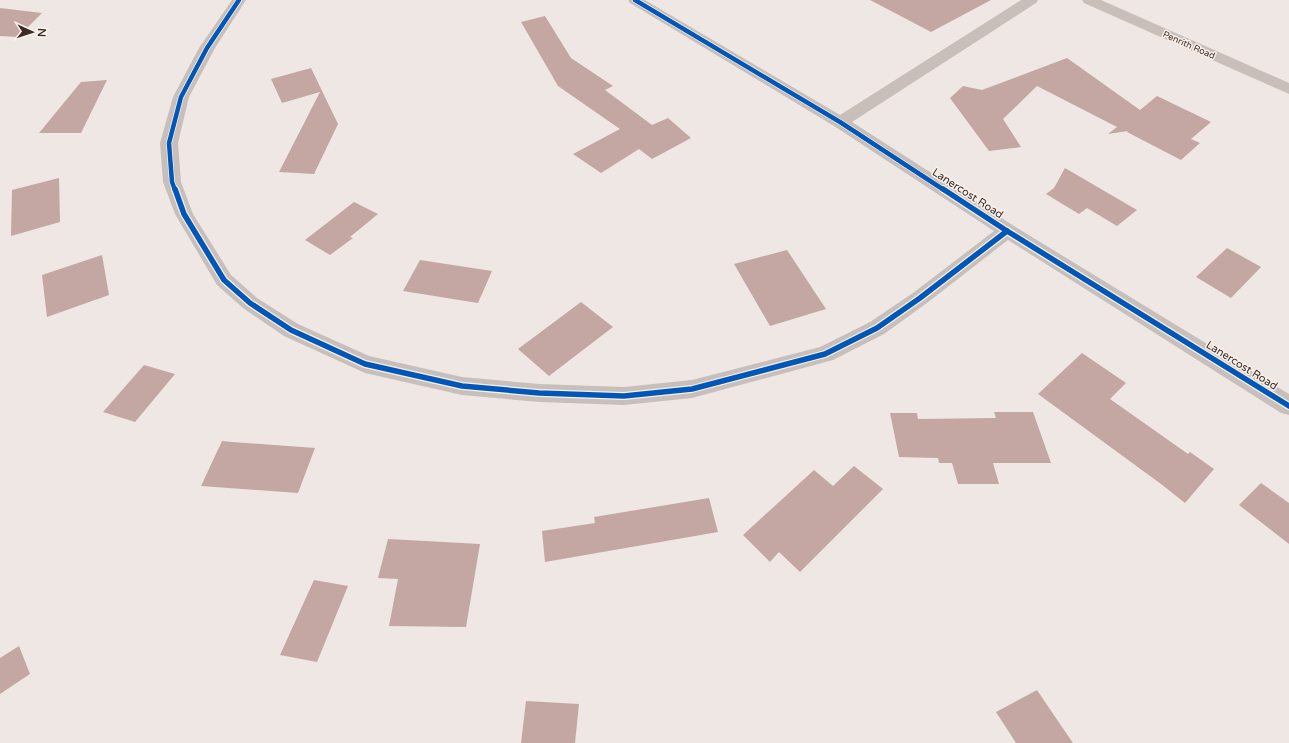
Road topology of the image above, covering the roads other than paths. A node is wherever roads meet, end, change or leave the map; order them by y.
1 (239, 0) edge
2 (635, 0) edge
3 (1031, 0) edge
4 (1089, 0) edge
5 (1289, 89) edge
6 (840, 122) junction
7 (1007, 231) junction
8 (1289, 406) edge

1 - 7 street
2 - 6 street, Lanercost Road
3 - 6 street
4 - 5 street, Penrith Road
6 - 7 street, Lanercost Road
7 - 8 street, Lanercost Road

